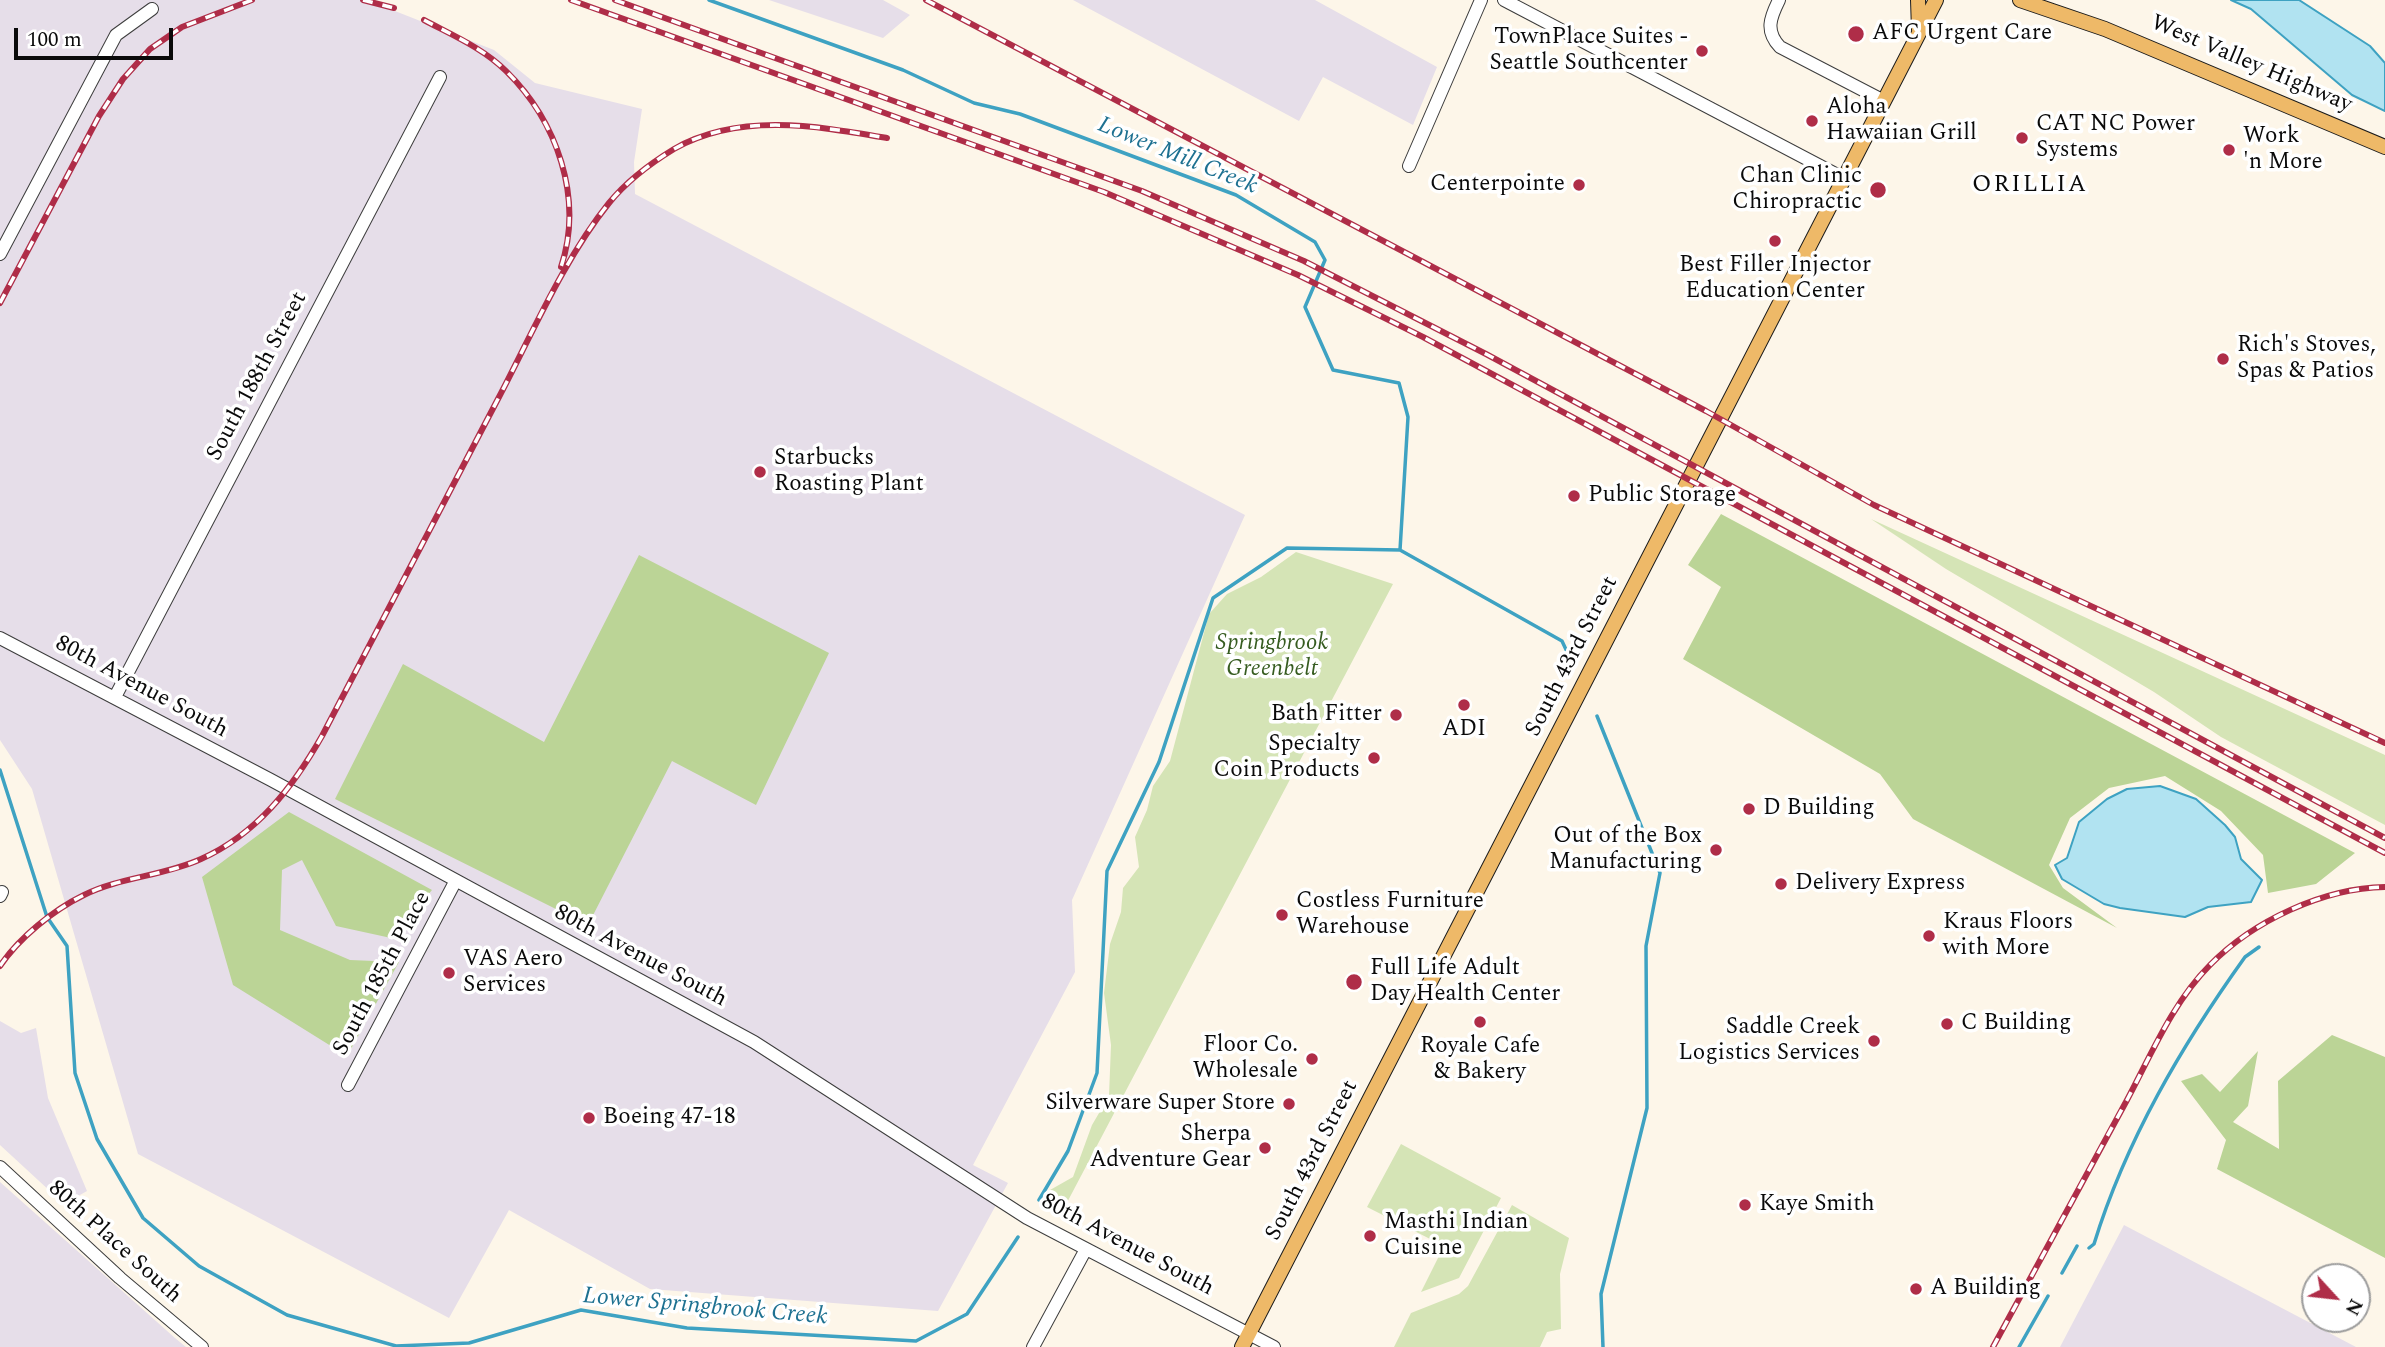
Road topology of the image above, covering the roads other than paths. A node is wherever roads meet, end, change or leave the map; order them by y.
1 (1481, 0) edge
2 (1504, 0) edge
3 (1779, 0) edge
4 (1918, 0) edge
5 (1936, 0) edge
6 (2020, 0) edge
7 (152, 9) dead end
8 (1919, 34) junction
9 (440, 77) dead end
10 (1884, 101) junction
11 (2385, 147) edge
12 (1409, 166) dead end
13 (1845, 179) junction
14 (0, 254) edge
15 (0, 638) edge
16 (115, 698) junction
17 (455, 882) junction
18 (348, 1085) dead end
19 (0, 1167) edge
20 (1086, 1249) junction
21 (1249, 1334) junction
22 (202, 1347) edge
23 (1033, 1347) edge
24 (1242, 1347) edge
25 (1274, 1347) edge

1 - 12 street
2 - 13 street
3 - 10 street
4 - 8 main road
5 - 8 main road, South 43rd Street
6 - 11 main road, West Valley Highway
7 - 14 street
8 - 10 main road, South 43rd Street
9 - 16 street, South 188th Street
10 - 13 main road, South 43rd Street
13 - 21 main road, South 43rd Street
15 - 16 street, 80th Avenue South
16 - 17 street, 80th Avenue South
17 - 18 street, South 185th Place
17 - 20 street, 80th Avenue South
19 - 22 street, 80th Place South
20 - 21 street, 80th Avenue South
20 - 23 street
21 - 24 main road, South 43rd Street
21 - 25 street, 80th Avenue South

